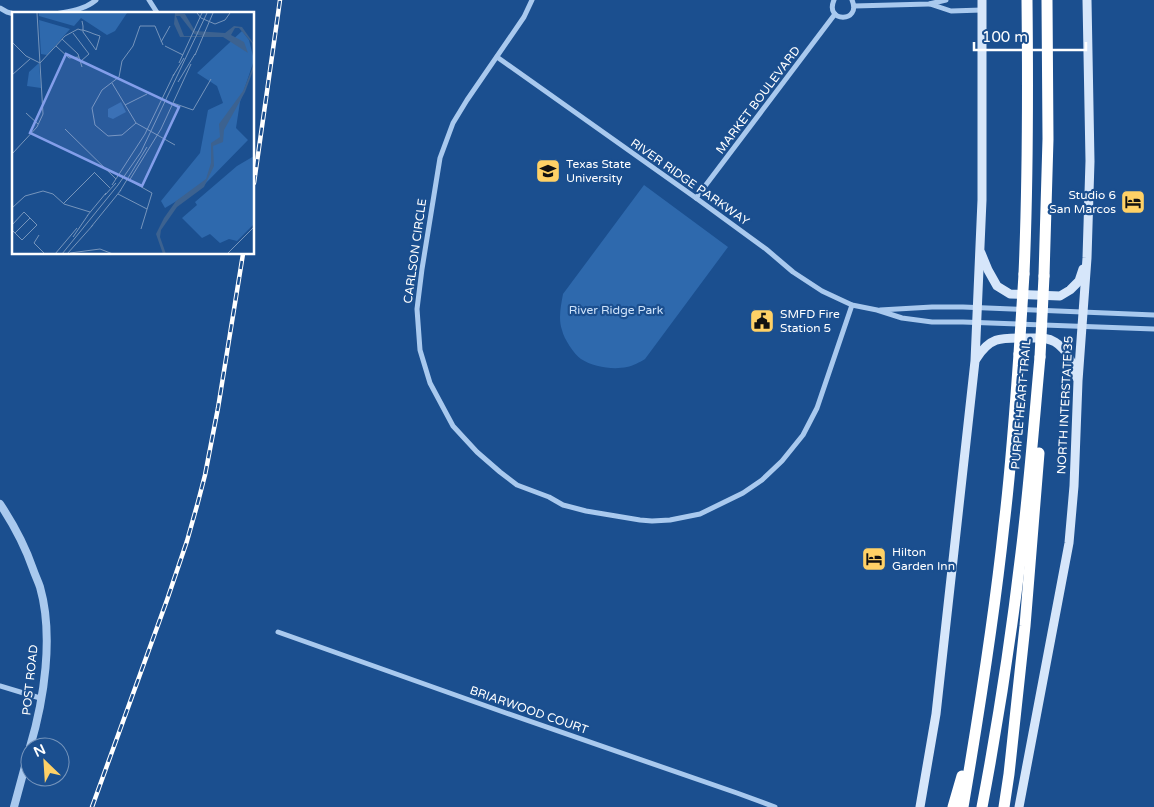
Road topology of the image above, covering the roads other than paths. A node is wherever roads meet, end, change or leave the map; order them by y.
1 (96, 0) edge
2 (149, 0) edge
3 (532, 0) edge
4 (834, 0) edge
5 (852, 0) edge
6 (946, 0) edge
7 (982, 0) edge
8 (1027, 0) edge
9 (1046, 0) edge
10 (1087, 0) edge
11 (929, 4) junction
12 (854, 6) junction
13 (0, 8) edge
14 (982, 10) junction
15 (65, 12) edge
16 (157, 12) edge
17 (12, 13) edge
18 (835, 14) junction
19 (497, 57) junction
20 (696, 198) junction
21 (980, 250) junction
22 (1087, 258) junction
23 (852, 305) junction
24 (977, 308) junction
25 (877, 310) junction
26 (1083, 312) junction
27 (1154, 315) edge
28 (976, 323) junction
29 (1082, 326) junction
30 (1154, 329) edge
31 (1040, 357) junction
32 (974, 361) junction
33 (1078, 381) junction
34 (0, 504) edge
35 (278, 632) dead end
36 (0, 686) edge
37 (40, 698) junction
38 (977, 721) junction
39 (33, 737) edge
40 (20, 784) edge
41 (14, 807) edge
42 (775, 807) edge
43 (920, 807) edge
44 (953, 807) edge
45 (963, 807) edge
46 (982, 807) edge
47 (1004, 807) edge
48 (1019, 807) edge

1 - 15 street
2 - 16 street
3 - 19 street, CARLSON CIRCLE
4 - 18 street
5 - 12 street
6 - 11 street
7 - 14 main road
8 - 38 highway, PURPLE HEART TRAIL, bridge
9 - 31 highway, PURPLE HEART TRAIL, bridge
10 - 22 main road, NORTH INTERSTATE 35
11 - 12 street
11 - 14 street
12 - 18 street
13 - 17 street
14 - 21 main road
18 - 20 street, MARKET BOULEVARD
19 - 20 street, RIVER RIDGE PARKWAY
19 - 23 street, CARLSON CIRCLE
20 - 23 street, RIVER RIDGE PARKWAY
21 - 22 main road
21 - 24 main road
22 - 26 main road, NORTH INTERSTATE 35
23 - 25 street, RIVER RIDGE PARKWAY
24 - 25 street, RIVER RIDGE PARKWAY
24 - 26 street, RIVER RIDGE PARKWAY
24 - 28 main road
25 - 28 street, RIVER RIDGE PARKWAY
26 - 27 street, RIVER RIDGE PARKWAY
26 - 29 main road, NORTH INTERSTATE 35
28 - 29 street, RIVER RIDGE PARKWAY
28 - 32 main road
29 - 30 street, RIVER RIDGE PARKWAY
29 - 33 main road, NORTH INTERSTATE 35
31 - 46 highway, PURPLE HEART TRAIL
31 - 47 highway
32 - 33 main road
32 - 43 main road
33 - 48 main road, NORTH INTERSTATE 35
34 - 37 street, POST ROAD
35 - 42 street, BRIARWOOD COURT
36 - 37 street
37 - 39 street, POST ROAD
38 - 44 highway
38 - 45 highway, PURPLE HEART TRAIL
40 - 41 street, POST ROAD

